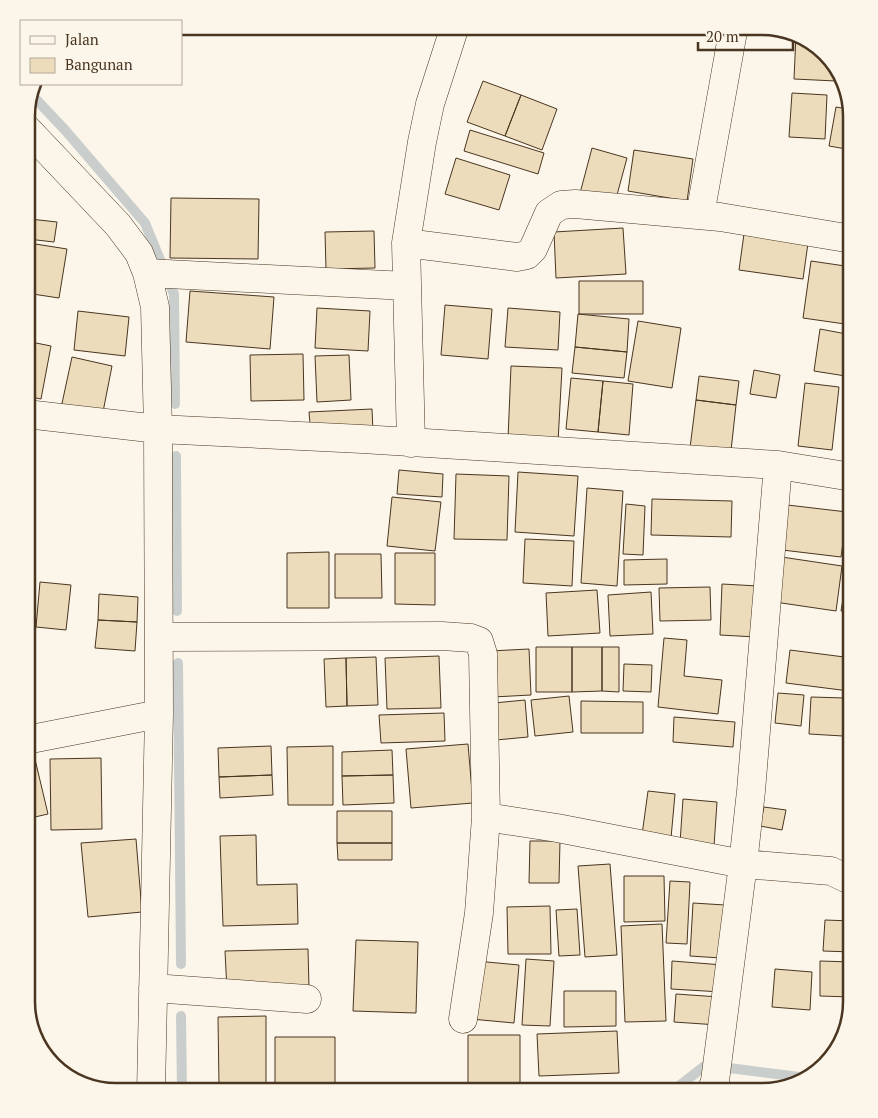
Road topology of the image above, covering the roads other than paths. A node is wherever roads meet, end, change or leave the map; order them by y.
1 (452, 35) edge
2 (732, 35) edge
3 (35, 137) edge
4 (700, 215) junction
5 (843, 237) edge
6 (406, 243) junction
7 (148, 273) junction
8 (407, 286) junction
9 (35, 415) edge
10 (158, 429) junction
11 (411, 443) junction
12 (778, 465) junction
13 (843, 476) edge
14 (159, 637) junction
15 (159, 714) junction
16 (35, 738) edge
17 (486, 817) junction
18 (743, 864) junction
19 (843, 877) edge
20 (153, 988) junction
21 (307, 999) dead end
22 (463, 1019) dead end
23 (151, 1083) edge
24 (714, 1083) edge

1 - 6 street
2 - 4 street
3 - 7 street
4 - 5 street
4 - 6 street
6 - 8 street
7 - 8 street
7 - 10 street
8 - 11 street
9 - 10 street
10 - 11 street
10 - 14 street
11 - 12 street
12 - 13 street
12 - 18 street
14 - 15 street
14 - 17 street
15 - 16 street
15 - 20 street
17 - 18 street
17 - 22 street
18 - 19 street
18 - 24 street
20 - 21 street
20 - 23 street

